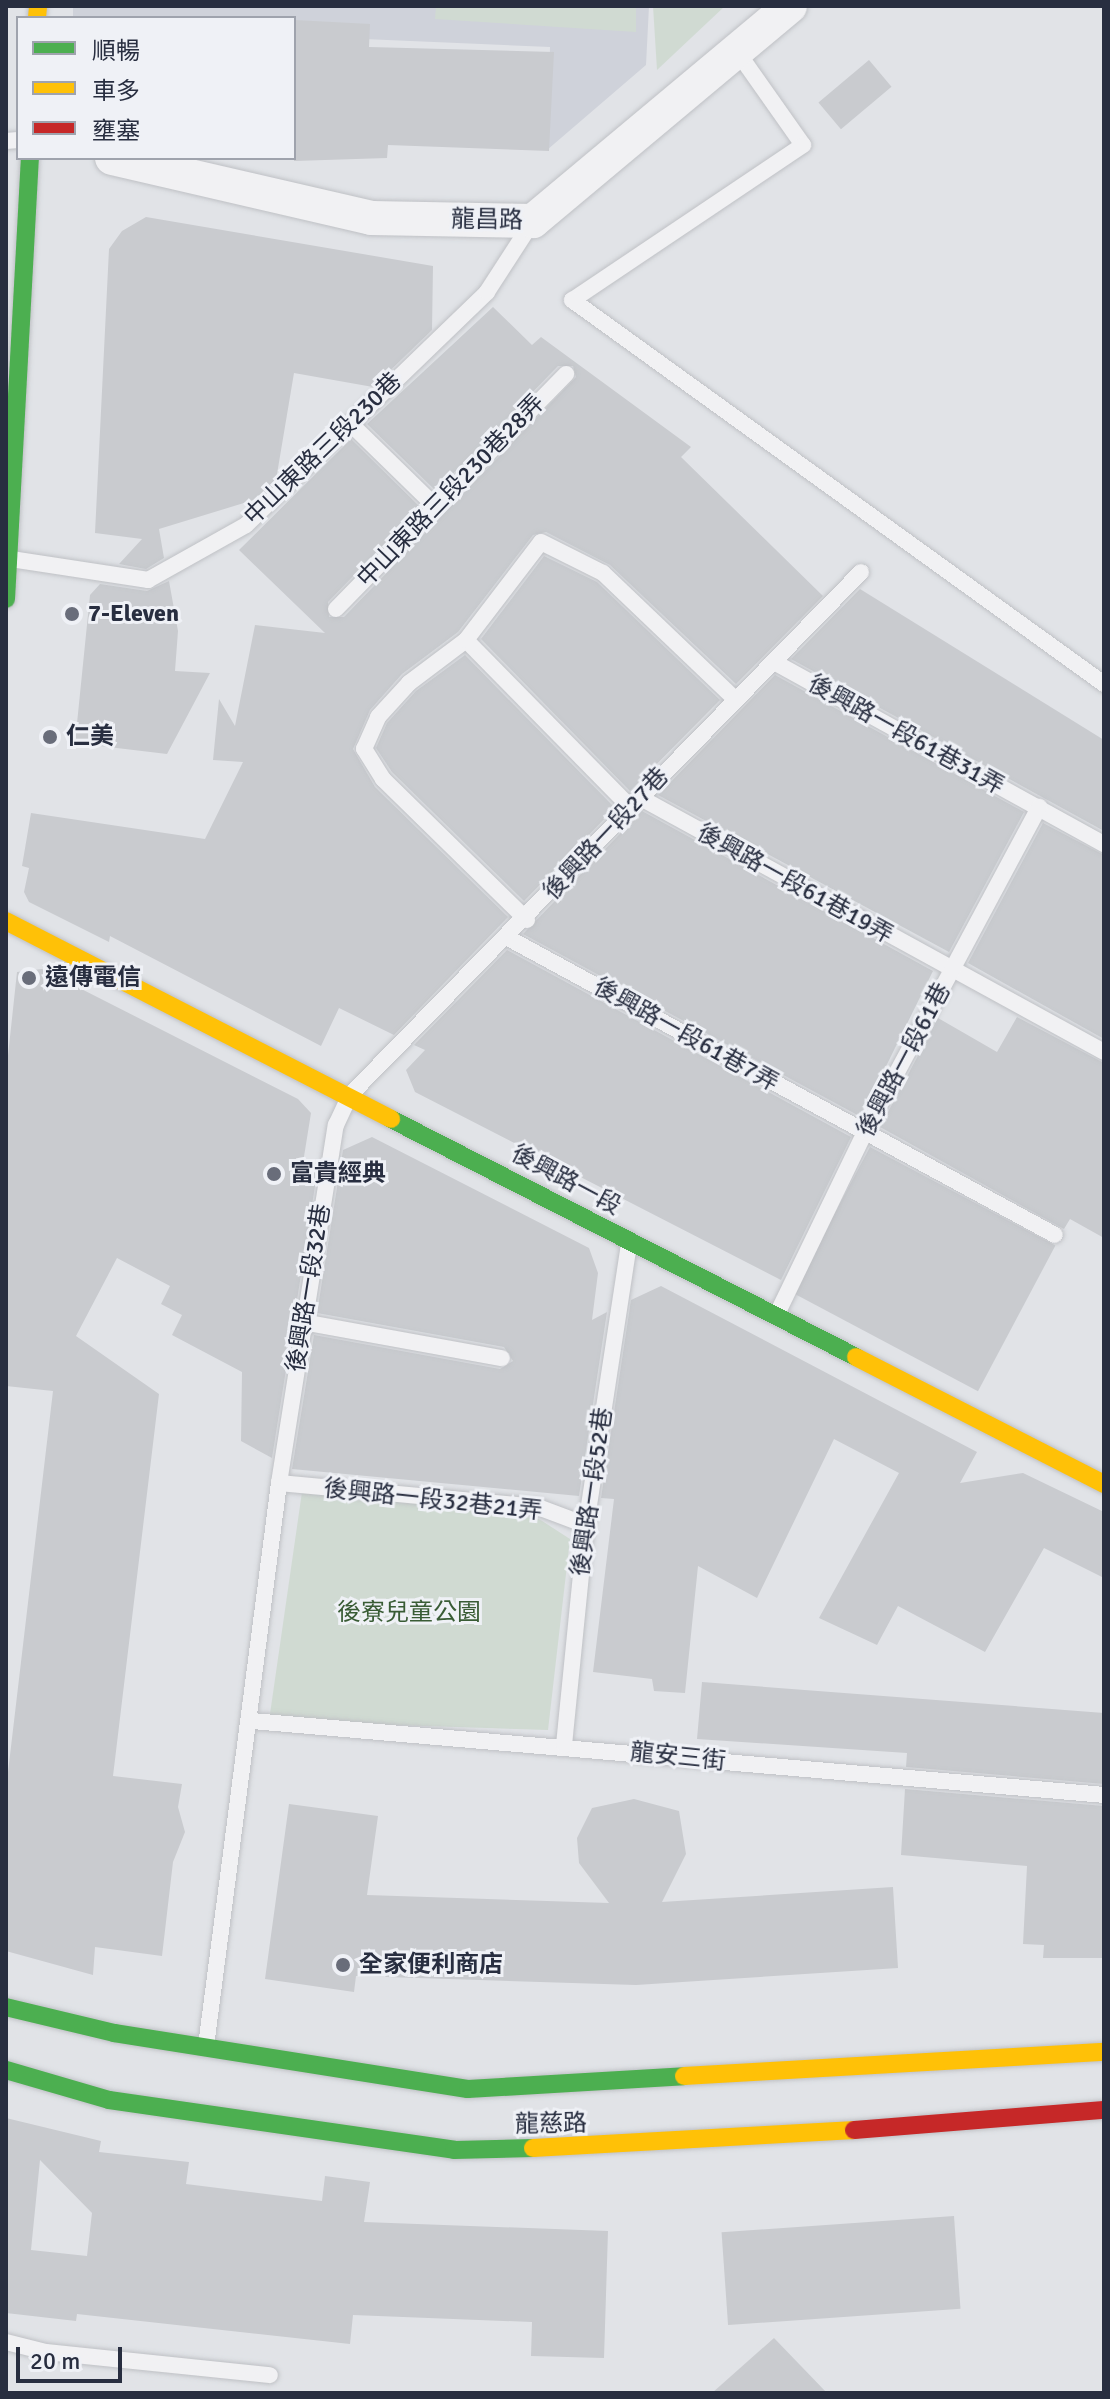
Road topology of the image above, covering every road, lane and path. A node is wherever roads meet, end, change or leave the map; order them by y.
1 (790, 6) edge
2 (736, 50) junction
3 (30, 160) edge
4 (121, 160) edge
5 (533, 221) junction
6 (566, 374) dead end
7 (351, 424) junction
8 (436, 507) junction
9 (9, 559) junction
10 (861, 572) dead end
11 (6, 599) edge
12 (336, 609) dead end
13 (466, 640) junction
14 (774, 662) junction
15 (1104, 684) edge
16 (734, 698) junction
17 (634, 802) junction
18 (1039, 807) junction
19 (1104, 844) edge
20 (527, 920) junction
21 (6, 921) edge
22 (508, 938) junction
23 (952, 971) junction
24 (1104, 1052) edge
25 (350, 1095) junction
26 (865, 1132) junction
27 (1055, 1235) dead end
28 (629, 1240) junction
29 (776, 1315) junction
30 (303, 1322) junction
31 (502, 1358) dead end
32 (279, 1483) junction
33 (1104, 1484) edge
34 (586, 1525) junction
35 (252, 1721) junction
36 (564, 1745) junction
37 (1104, 1795) edge
38 (6, 2007) edge
39 (205, 2047) junction
40 (1104, 2052) edge
41 (6, 2070) edge
42 (669, 2075) junction
43 (1104, 2110) edge
44 (668, 2145) junction
45 (6, 2342) edge
46 (270, 2375) dead end

1 - 2 street, 龍昌路
2 - 5 street, 龍昌路
2 - 15 lane
3 - 9 street
4 - 5 street, 龍昌路
5 - 7 lane, 中山東路三段230巷
6 - 8 lane, 中山東路三段230巷28弄
7 - 8 lane
7 - 9 lane, 中山東路三段230巷
8 - 12 lane, 中山東路三段230巷28弄
9 - 11 street
10 - 14 lane, 後興路一段27巷
13 - 16 lane
13 - 17 lane, 後興路一段61巷19弄
13 - 20 lane
14 - 16 lane, 後興路一段27巷
14 - 18 lane, 後興路一段61巷31弄
16 - 17 lane, 後興路一段27巷
17 - 20 lane, 後興路一段27巷
17 - 23 lane, 後興路一段61巷19弄
18 - 19 lane, 後興路一段61巷31弄
18 - 23 lane, 後興路一段61巷
20 - 22 lane, 後興路一段27巷
21 - 25 street, 後興路一段
22 - 25 lane, 後興路一段27巷
22 - 26 lane, 後興路一段61巷7弄
23 - 24 lane, 後興路一段61巷19弄
23 - 26 lane, 後興路一段61巷
25 - 28 street, 後興路一段
25 - 30 lane, 後興路一段32巷
26 - 27 lane, 後興路一段61巷7弄
26 - 29 lane, 後興路一段61巷
28 - 29 street, 後興路一段
28 - 34 lane, 後興路一段52巷
29 - 33 street, 後興路一段
30 - 31 lane
30 - 32 lane, 後興路一段32巷
32 - 34 lane, 後興路一段32巷21弄
32 - 35 lane, 後興路一段32巷
34 - 36 lane, 後興路一段52巷
35 - 36 lane, 龍安三街
35 - 39 lane, 後興路一段32巷
36 - 37 lane, 龍安三街
38 - 39 street, 龍慈路
39 - 42 street, 龍慈路
40 - 42 street, 龍慈路
41 - 44 street, 龍慈路
42 - 44 street
43 - 44 street, 龍慈路
45 - 46 lane

